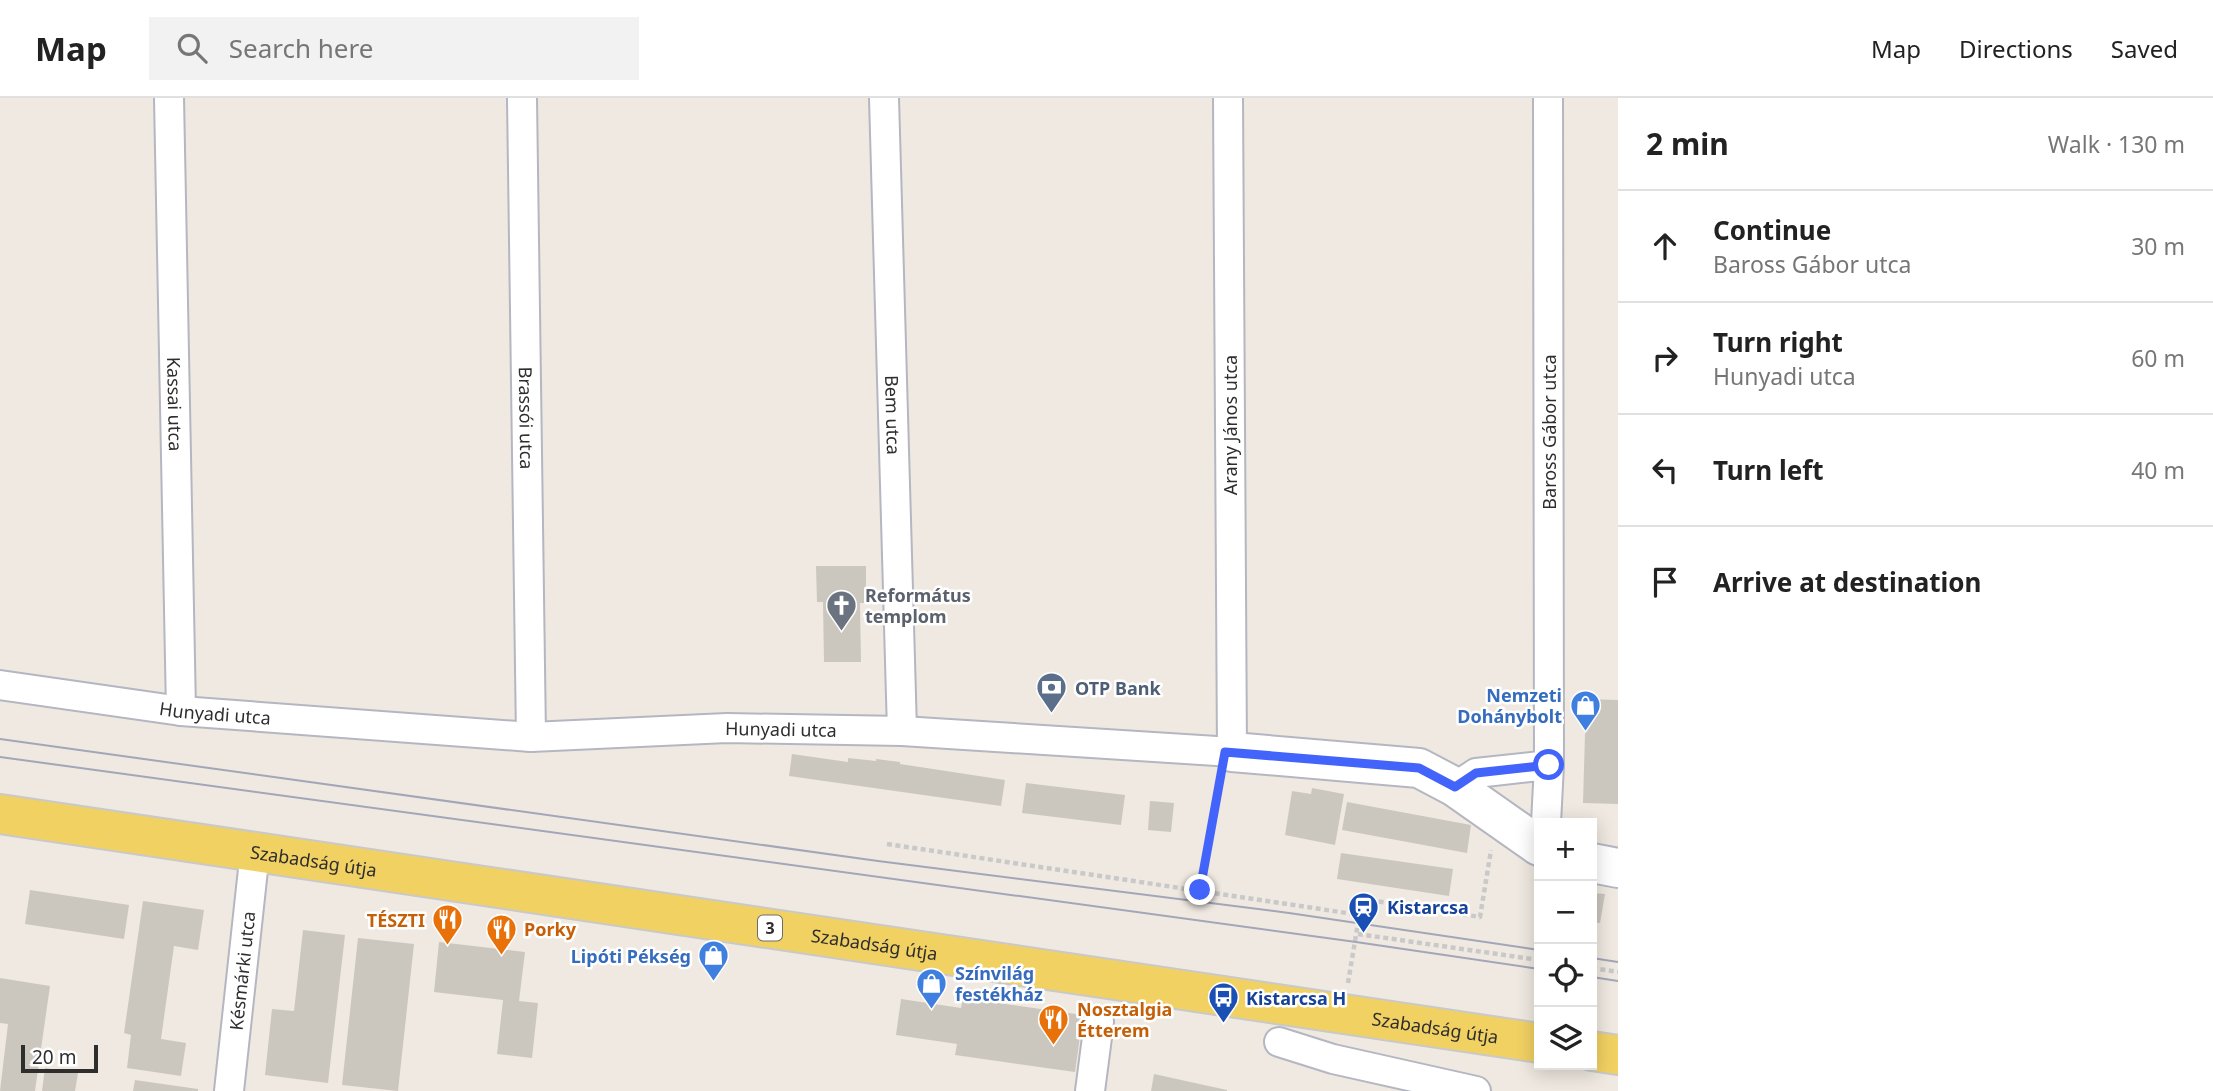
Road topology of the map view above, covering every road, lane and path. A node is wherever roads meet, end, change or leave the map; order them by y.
1 (169, 98) edge
2 (522, 98) edge
3 (884, 98) edge
4 (1228, 98) edge
5 (1548, 98) edge
6 (0, 685) edge
7 (181, 710) junction
8 (902, 732) junction
9 (531, 737) junction
10 (1229, 752) junction
11 (1549, 765) junction
12 (1455, 787) junction
13 (0, 814) edge
14 (1497, 817) junction
15 (1546, 818) edge
16 (1534, 843) edge
17 (887, 844) dead end
18 (255, 851) junction
19 (1597, 864) edge
20 (1618, 868) edge
21 (1200, 890) junction
22 (1360, 915) junction
23 (1358, 934) junction
24 (1534, 959) edge
25 (1597, 969) edge
26 (1618, 972) edge
27 (1342, 1013) junction
28 (1099, 1022) dead end
29 (1279, 1042) dead end
30 (1534, 1042) edge
31 (1597, 1052) edge
32 (1618, 1055) edge
33 (229, 1091) edge
34 (1090, 1091) edge
35 (1476, 1091) edge

1 - 7 street, Kassai utca
2 - 9 street, Brassói utca
3 - 8 street, Bem utca
4 - 10 street, Arany János utca
5 - 11 street, Baross Gábor utca
6 - 7 street, Hunyadi utca
7 - 9 street, Hunyadi utca
8 - 9 street, Hunyadi utca
8 - 10 street, Hunyadi utca
10 - 12 street, Hunyadi utca
10 - 21 path
11 - 12 street
11 - 15 street, Baross Gábor utca
12 - 14 street, Hunyadi utca
13 - 18 main road, Szabadság útja / 3
14 - 16 street, Hunyadi utca
14 - 22 path
17 - 21 path
18 - 27 main road, Szabadság útja / 3
18 - 33 street, Késmárki utca
19 - 20 street
21 - 22 path
22 - 23 path
23 - 24 path
23 - 27 path
25 - 26 path
27 - 30 main road, Szabadság útja / 3
28 - 34 street
29 - 35 street
31 - 32 main road

